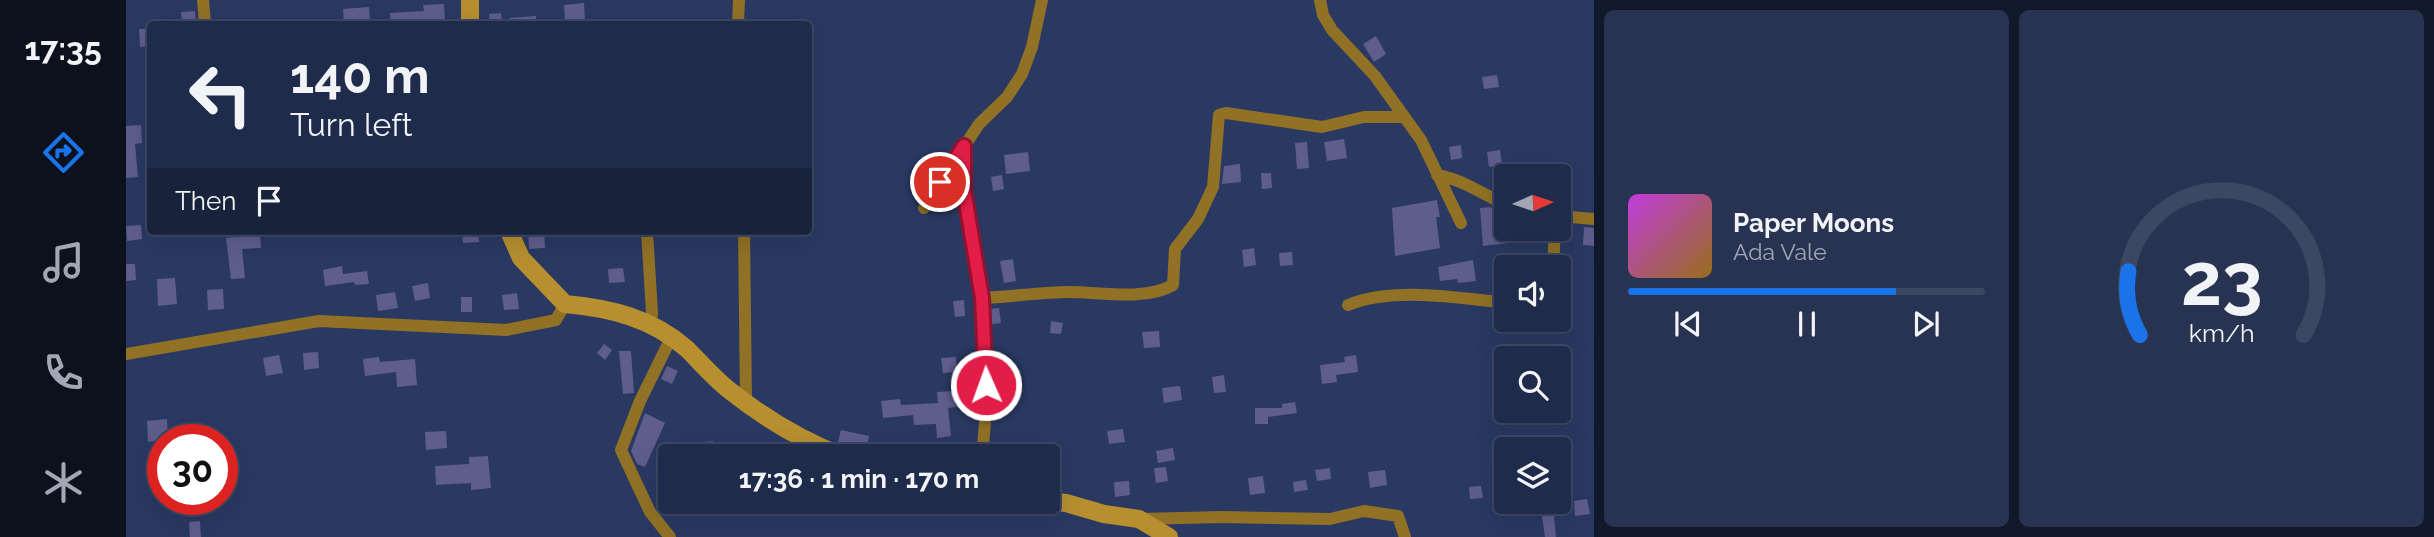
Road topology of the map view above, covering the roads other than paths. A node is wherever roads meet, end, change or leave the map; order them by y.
1 (203, 0) edge
2 (470, 0) edge
3 (739, 0) edge
4 (1042, 0) edge
5 (1320, 0) edge
6 (205, 21) edge
7 (470, 21) edge
8 (738, 21) edge
9 (1403, 117) junction
10 (964, 146) junction
11 (1437, 175) junction
12 (1494, 199) edge
13 (925, 208) dead end
14 (1572, 217) edge
15 (1594, 219) edge
16 (1461, 223) dead end
17 (511, 235) edge
18 (647, 235) edge
19 (744, 235) edge
20 (982, 298) junction
21 (1494, 302) edge
22 (565, 304) junction
23 (1348, 305) dead end
24 (651, 324) junction
25 (671, 338) junction
26 (126, 354) edge
27 (746, 402) junction
28 (812, 444) edge
29 (983, 444) edge
30 (1060, 502) edge
31 (1139, 519) junction
32 (670, 537) edge
33 (1169, 537) edge
34 (1405, 537) edge

1 - 6 street
2 - 7 main road
3 - 8 street
4 - 10 street
5 - 9 street
9 - 11 street
9 - 20 street
10 - 13 street
10 - 20 street
11 - 12 street
11 - 16 street
14 - 15 street
17 - 22 main road
18 - 24 street
19 - 27 street
20 - 29 street
21 - 23 street
22 - 24 main road
22 - 26 street
24 - 25 main road
25 - 27 main road
25 - 32 street
27 - 28 main road
30 - 31 main road
31 - 33 main road
31 - 34 street

